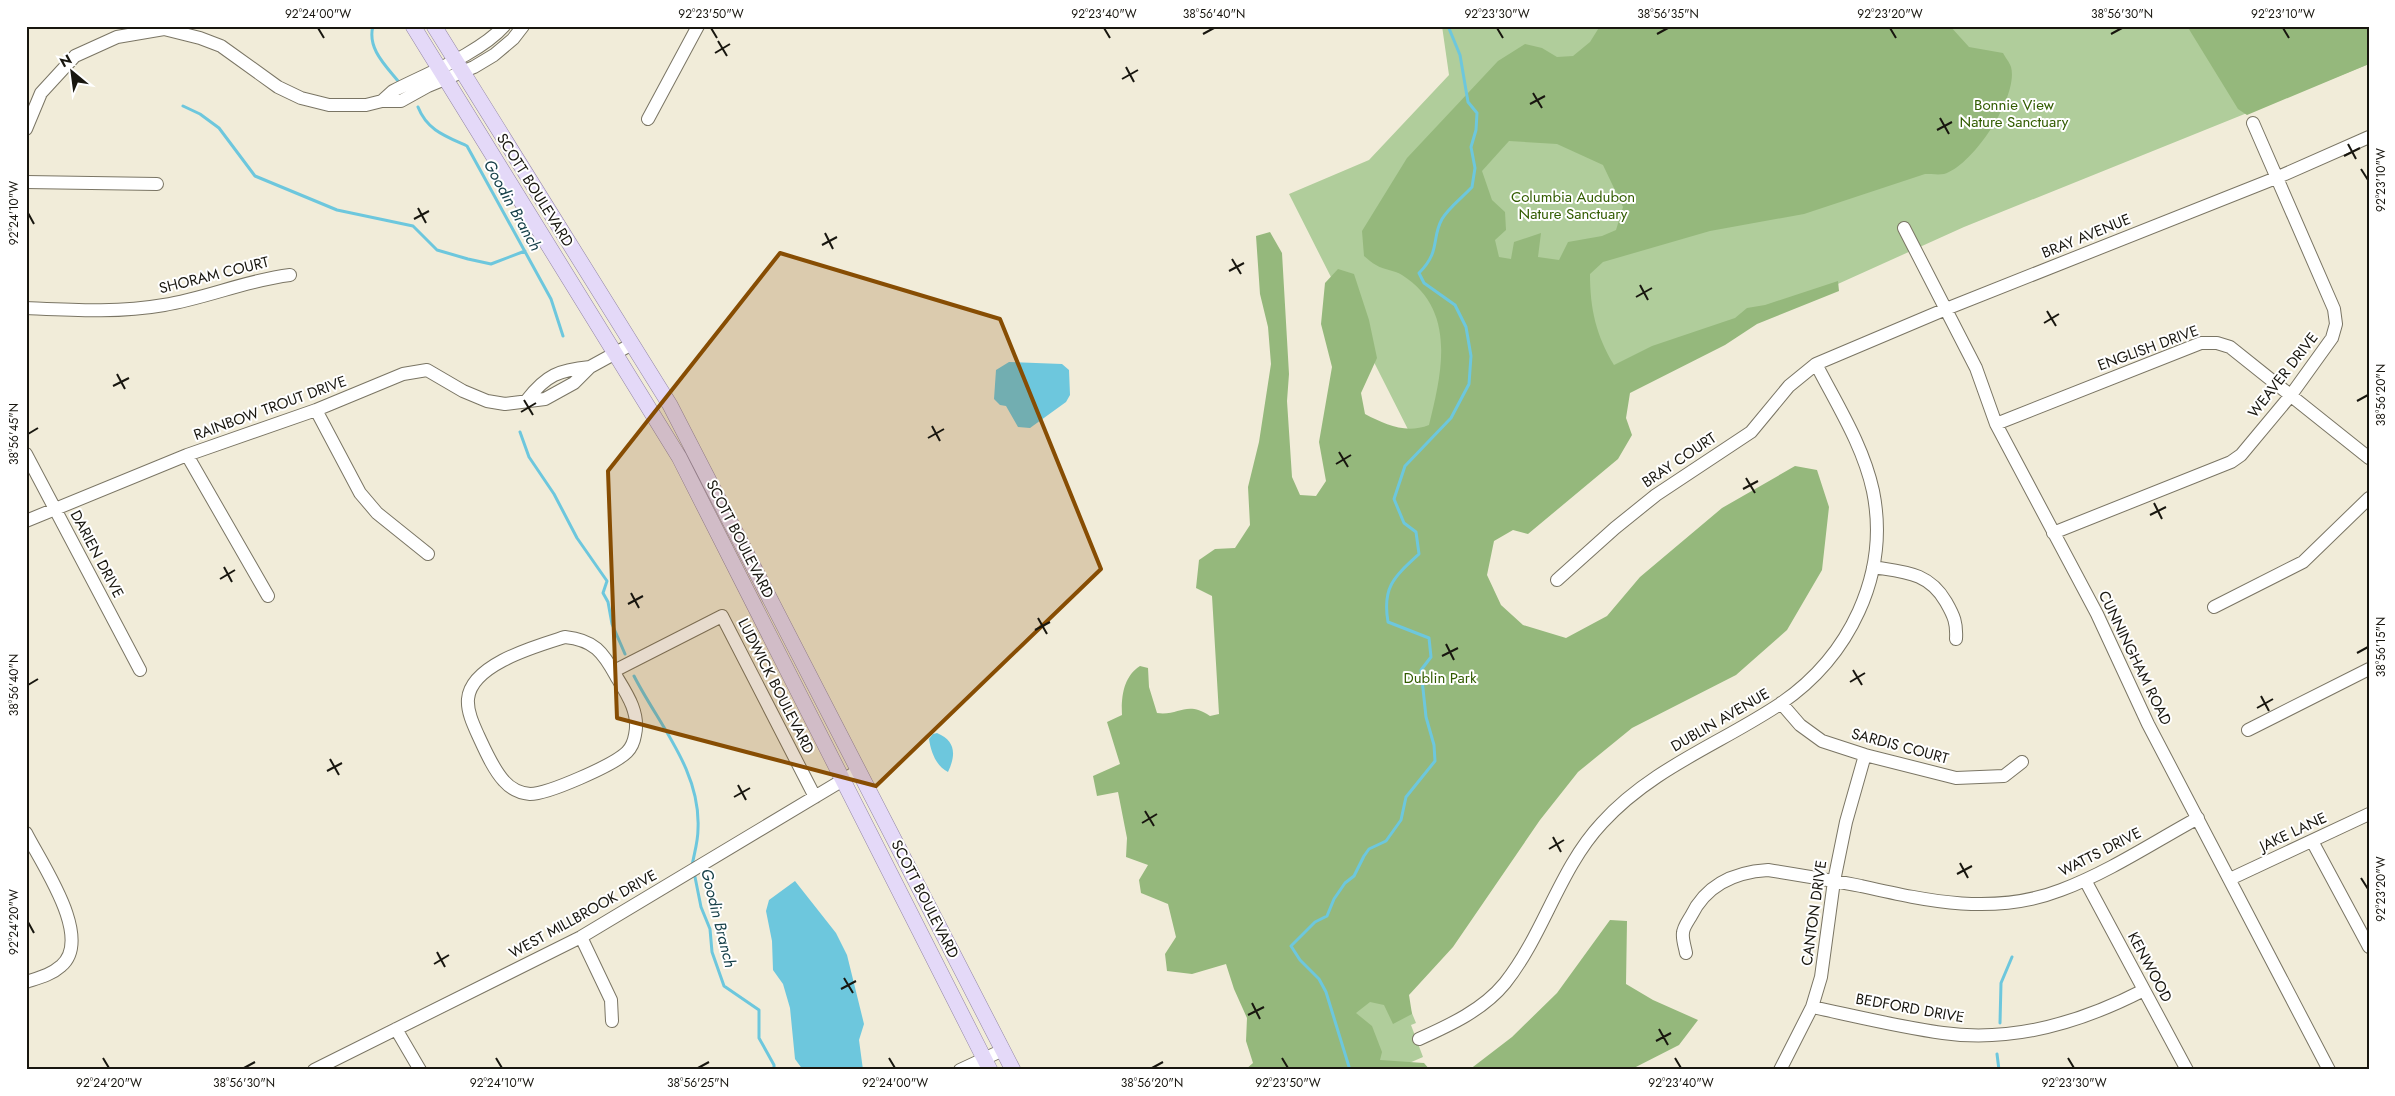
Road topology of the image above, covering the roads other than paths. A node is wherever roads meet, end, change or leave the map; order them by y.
1 (412, 26) edge
2 (434, 26) edge
3 (504, 26) edge
4 (523, 26) edge
5 (698, 26) edge
6 (458, 66) junction
7 (442, 74) junction
8 (648, 119) dead end
9 (2253, 123) dead end
10 (26, 129) edge
11 (2369, 137) edge
12 (2276, 178) junction
13 (26, 182) edge
14 (156, 184) dead end
15 (1904, 228) dead end
16 (290, 275) dead end
17 (26, 308) edge
18 (1946, 308) junction
19 (632, 344) junction
20 (616, 354) junction
21 (1816, 364) junction
22 (2291, 395) junction
23 (316, 410) junction
24 (1996, 424) junction
25 (26, 454) edge
26 (187, 455) junction
27 (2369, 458) edge
28 (2369, 498) edge
29 (55, 509) junction
30 (26, 521) edge
31 (2053, 533) junction
32 (428, 554) dead end
33 (1873, 567) junction
34 (1557, 580) dead end
35 (268, 596) dead end
36 (2214, 607) dead end
37 (1956, 639) dead end
38 (2369, 669) edge
39 (140, 670) dead end
40 (614, 671) junction
41 (1780, 704) junction
42 (2248, 730) dead end
43 (1865, 756) junction
44 (2022, 762) dead end
45 (858, 771) junction
46 (842, 780) junction
47 (815, 797) junction
48 (2369, 814) edge
49 (2198, 818) junction
50 (26, 833) edge
51 (2312, 841) junction
52 (2230, 879) junction
53 (2085, 880) junction
54 (1834, 881) junction
55 (581, 937) junction
56 (2369, 947) edge
57 (1686, 953) dead end
58 (26, 982) edge
59 (2144, 990) junction
60 (1812, 1007) junction
61 (612, 1021) dead end
62 (396, 1030) junction
63 (1419, 1039) dead end
64 (1003, 1050) junction
65 (987, 1064) edge
66 (314, 1070) edge
67 (420, 1070) edge
68 (960, 1070) edge
69 (1013, 1070) edge
70 (1780, 1070) edge
71 (2186, 1070) edge
72 (2329, 1070) edge

1 - 7 main road, SCOTT BOULEVARD
2 - 6 main road, SCOTT BOULEVARD
3 - 6 street
4 - 6 street
5 - 8 street
6 - 7 street
6 - 19 main road, SCOTT BOULEVARD
7 - 10 street
7 - 20 main road, SCOTT BOULEVARD
9 - 12 street, WEAVER DRIVE
11 - 12 street, BRAY AVENUE
12 - 18 street, BRAY AVENUE
12 - 22 street, WEAVER DRIVE
13 - 14 street
15 - 18 street, CUNNINGHAM ROAD
16 - 17 street, SHORAM COURT
18 - 21 street, BRAY AVENUE
18 - 24 street, CUNNINGHAM ROAD
19 - 20 street, RAINBOW TROUT DRIVE
19 - 45 main road, SCOTT BOULEVARD
20 - 23 street, RAINBOW TROUT DRIVE
20 - 46 main road, SCOTT BOULEVARD
21 - 33 street, DUBLIN AVENUE
21 - 34 street, BRAY COURT
22 - 24 street, ENGLISH DRIVE
22 - 27 street, ENGLISH DRIVE
22 - 31 street, WEAVER DRIVE
23 - 26 street, RAINBOW TROUT DRIVE
23 - 32 street
24 - 31 street, CUNNINGHAM ROAD
25 - 29 street, DARIEN DRIVE
26 - 29 street, RAINBOW TROUT DRIVE
26 - 35 street
28 - 36 street
29 - 30 street, RAINBOW TROUT DRIVE
29 - 39 street, DARIEN DRIVE
31 - 49 street, CUNNINGHAM ROAD
33 - 37 street
33 - 41 street, DUBLIN AVENUE
38 - 42 street
40 - 40 street
40 - 47 street, LUDWICK BOULEVARD
41 - 43 street, SARDIS COURT
41 - 63 street, DUBLIN AVENUE
43 - 44 street, SARDIS COURT
43 - 54 street, CANTON DRIVE
45 - 46 street, WEST MILLBROOK DRIVE
45 - 64 main road, SCOTT BOULEVARD
46 - 47 street, WEST MILLBROOK DRIVE
46 - 65 main road, SCOTT BOULEVARD
47 - 55 street, WEST MILLBROOK DRIVE
48 - 51 street, JAKE LANE
49 - 52 street, CUNNINGHAM ROAD
49 - 53 street, WATTS DRIVE
50 - 58 street
51 - 52 street, JAKE LANE
51 - 56 street
52 - 72 street, CUNNINGHAM ROAD
53 - 54 street, WATTS DRIVE
53 - 59 street, KENWOOD
54 - 57 street, WATTS DRIVE
54 - 60 street, CANTON DRIVE
55 - 61 street
55 - 62 street, WEST MILLBROOK DRIVE
59 - 60 street, BEDFORD DRIVE
59 - 71 street, KENWOOD
60 - 70 street, CANTON DRIVE
62 - 66 street, WEST MILLBROOK DRIVE
62 - 67 street
64 - 65 street
64 - 69 main road, SCOTT BOULEVARD
65 - 68 street

